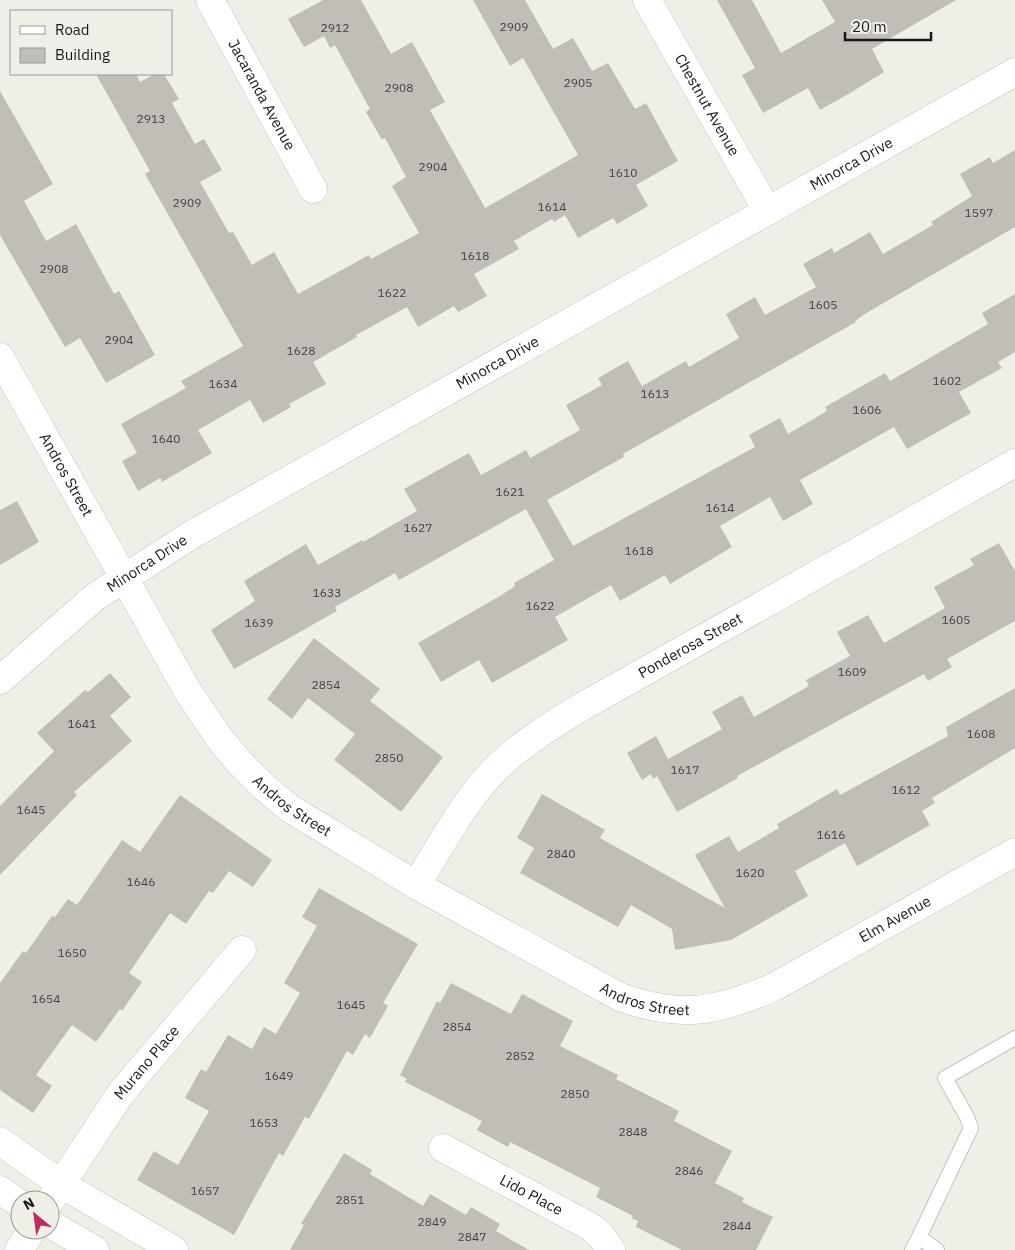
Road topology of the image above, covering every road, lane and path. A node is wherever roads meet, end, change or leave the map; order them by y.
1 (210, 0) edge
2 (648, 0) edge
3 (1015, 72) edge
4 (313, 188) dead end
5 (767, 210) junction
6 (0, 358) edge
7 (1015, 463) edge
8 (122, 578) junction
9 (0, 680) edge
10 (1015, 852) edge
11 (416, 886) junction
12 (242, 950) dead end
13 (774, 987) joint
14 (1015, 1038) edge
15 (0, 1141) edge
16 (444, 1148) dead end
17 (53, 1190) edge
18 (56, 1190) edge
19 (60, 1194) edge
20 (60, 1230) edge
21 (919, 1237) junction
22 (95, 1250) edge
23 (174, 1250) edge
24 (611, 1250) edge
25 (912, 1250) edge
26 (937, 1250) edge

1 - 4 street, Jacaranda Avenue
2 - 5 street, Chestnut Avenue
3 - 5 street, Minorca Drive
5 - 8 street, Minorca Drive
6 - 8 street, Andros Street
7 - 11 street, Ponderosa Street
8 - 9 street, Minorca Drive
8 - 11 street, Andros Street
10 - 13 street, Elm Avenue
11 - 13 street, Andros Street
12 - 18 street, Murano Place
14 - 21 lane
15 - 17 street
16 - 24 street, Lido Place
19 - 23 street
20 - 22 street
21 - 25 lane
21 - 26 lane

